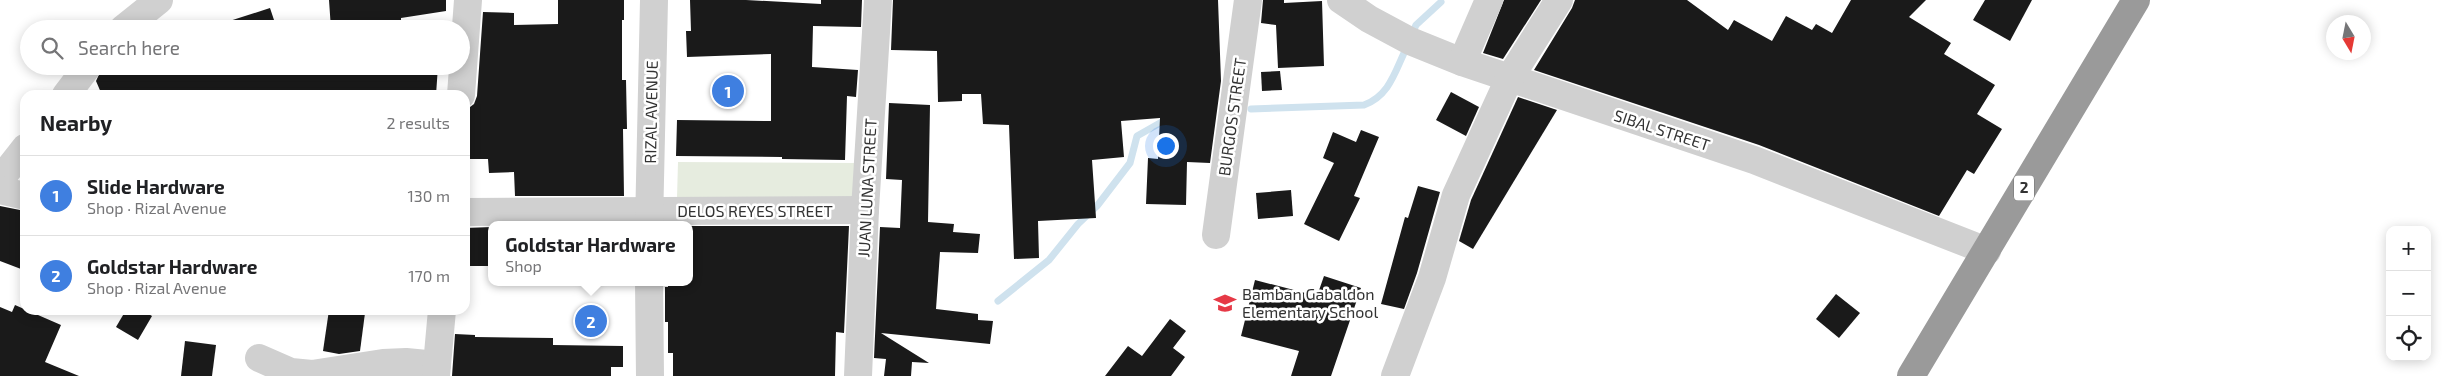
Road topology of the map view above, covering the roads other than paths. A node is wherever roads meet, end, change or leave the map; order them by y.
1 (159, 0) edge
2 (468, 0) edge
3 (654, 0) edge
4 (878, 0) edge
5 (1248, 0) edge
6 (1341, 0) edge
7 (1489, 0) edge
8 (1559, 0) edge
9 (2136, 0) edge
10 (134, 20) edge
11 (467, 20) edge
12 (1462, 62) junction
13 (81, 75) edge
14 (462, 75) edge
15 (1509, 79) junction
16 (70, 90) edge
17 (461, 90) edge
18 (20, 154) edge
19 (0, 180) edge
20 (0, 190) edge
21 (20, 195) edge
22 (865, 210) junction
23 (470, 212) edge
24 (649, 218) edge
25 (1216, 235) dead end
26 (1987, 251) junction
27 (649, 286) edge
28 (442, 315) edge
29 (259, 358) dead end
30 (437, 370) edge
31 (650, 376) edge
32 (858, 376) edge
33 (1395, 376) edge
34 (1911, 376) edge

1 - 10 street
2 - 11 street
3 - 24 street, RIZAL AVENUE
4 - 22 street, JUAN LUNA STREET
5 - 25 street, BURGOS STREET
6 - 12 street, SIBAL STREET
7 - 12 street
8 - 15 street
9 - 26 highway, 2
12 - 15 street, SIBAL STREET
13 - 16 street
14 - 17 street
15 - 26 street, SIBAL STREET
15 - 33 street
18 - 19 street
20 - 21 street
22 - 24 street, DELOS REYES STREET
22 - 32 street, JUAN LUNA STREET
23 - 24 street, DELOS REYES STREET
26 - 34 highway, 2
27 - 31 street
28 - 30 street
29 - 30 street

